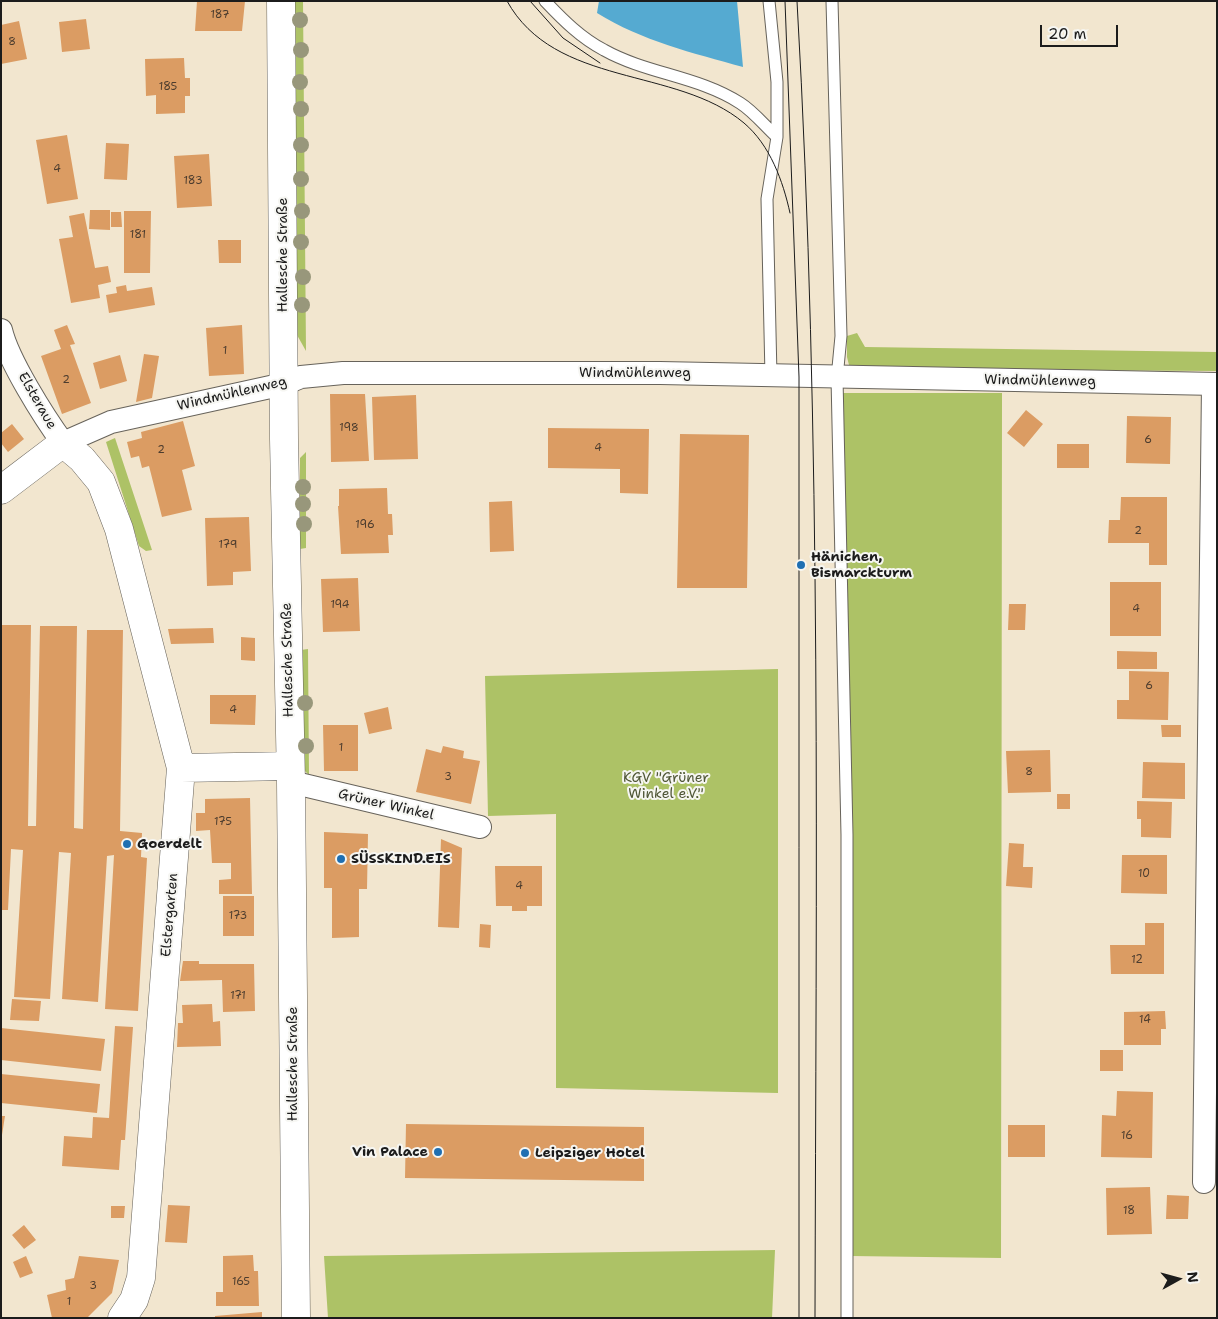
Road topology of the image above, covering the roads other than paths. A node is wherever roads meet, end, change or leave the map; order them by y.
1 (281, 1) edge
2 (545, 1) edge
3 (769, 1) edge
4 (832, 1) edge
5 (777, 137) junction
6 (1, 330) edge
7 (771, 376) junction
8 (837, 378) junction
9 (284, 384) junction
10 (1215, 384) edge
11 (63, 443) junction
12 (1, 490) edge
13 (181, 768) junction
14 (290, 774) junction
15 (480, 828) dead end
16 (1204, 1182) dead end
17 (122, 1318) edge
18 (296, 1318) edge
19 (847, 1318) edge

1 - 9 street, Hallesche Straße
2 - 5 lane
3 - 5 lane
4 - 8 lane
5 - 7 lane
6 - 11 street, Elsteraue
7 - 8 street, Windmühlenweg
7 - 9 street, Windmühlenweg
8 - 10 street, Windmühlenweg
8 - 19 lane
9 - 11 street, Windmühlenweg
9 - 14 street, Hallesche Straße
10 - 16 street
11 - 12 street
11 - 13 street, Elstergarten
13 - 14 street, Grüner Winkel
13 - 17 street, Elstergarten
14 - 15 street, Grüner Winkel
14 - 18 street, Hallesche Straße

